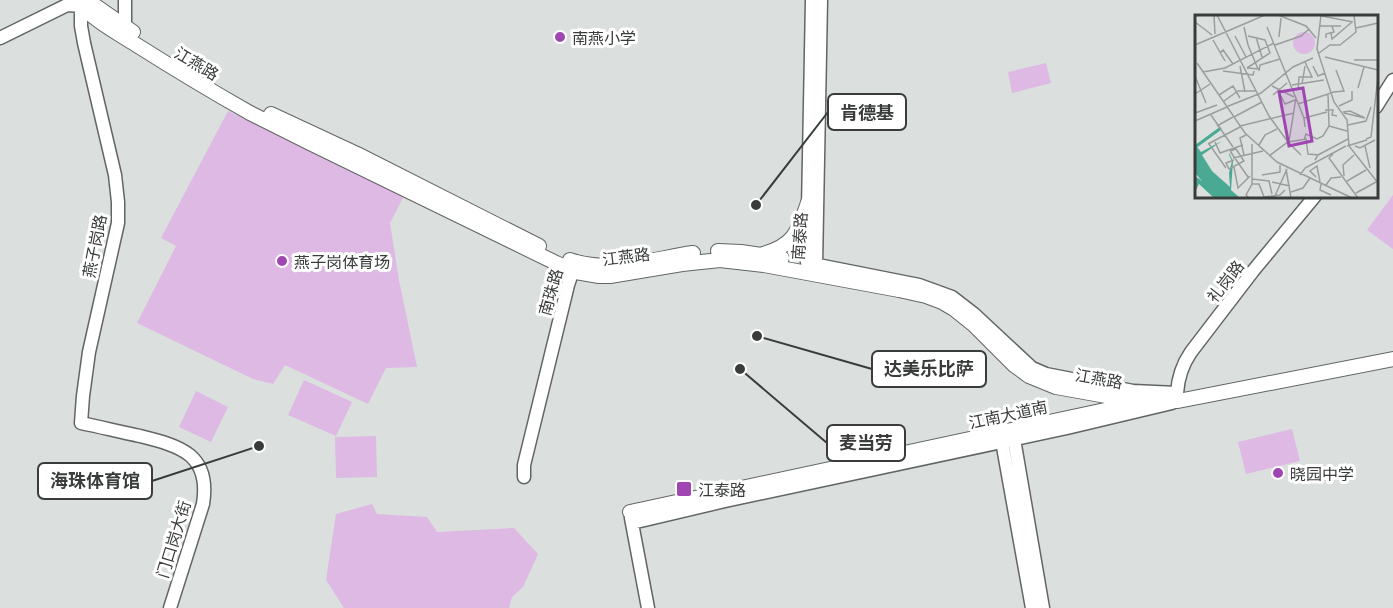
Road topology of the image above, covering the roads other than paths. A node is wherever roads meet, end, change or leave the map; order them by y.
1 (125, 0) edge
2 (812, 0) edge
3 (821, 0) edge
4 (86, 2) edge
5 (125, 27) junction
6 (0, 38) edge
7 (1393, 80) edge
8 (1378, 105) edge
9 (1313, 198) edge
10 (809, 200) junction
11 (762, 255) junction
12 (811, 267) junction
13 (575, 268) junction
14 (1393, 350) edge
15 (1393, 359) edge
16 (1080, 392) junction
17 (1146, 401) junction
18 (1178, 402) junction
19 (1080, 416) junction
20 (81, 423) joint
21 (1007, 438) junction
22 (631, 518) joint
23 (170, 608) edge
24 (648, 608) edge
25 (1032, 608) edge
26 (1043, 608) edge

1 - 5 street
2 - 10 street, 南泰路
3 - 12 street, 南泰路
4 - 5 main road, 江燕路
4 - 6 street
4 - 13 main road, 江燕路
4 - 20 street, 燕子岗路
5 - 13 main road, 江燕路
7 - 8 street
9 - 18 street, 礼岗路
10 - 11 main road
10 - 12 street, 南泰路
11 - 12 main road, 江燕路
11 - 13 main road, 江燕路
12 - 13 main road, 江燕路
12 - 16 main road, 江燕路
12 - 18 street, 江燕路
13 - 13 street, 南珠路
14 - 18 main road, 江南大道南
15 - 18 main road, 江南大道南
16 - 17 main road, 江燕路
16 - 19 main road
17 - 18 main road, 江燕路
17 - 19 main road, 江南大道南
18 - 21 street, 江南大道南
19 - 21 main road, 江南大道南
20 - 23 street, 门口岗大街
21 - 22 main road, 江南大道南
21 - 25 street
21 - 26 street
22 - 24 street

